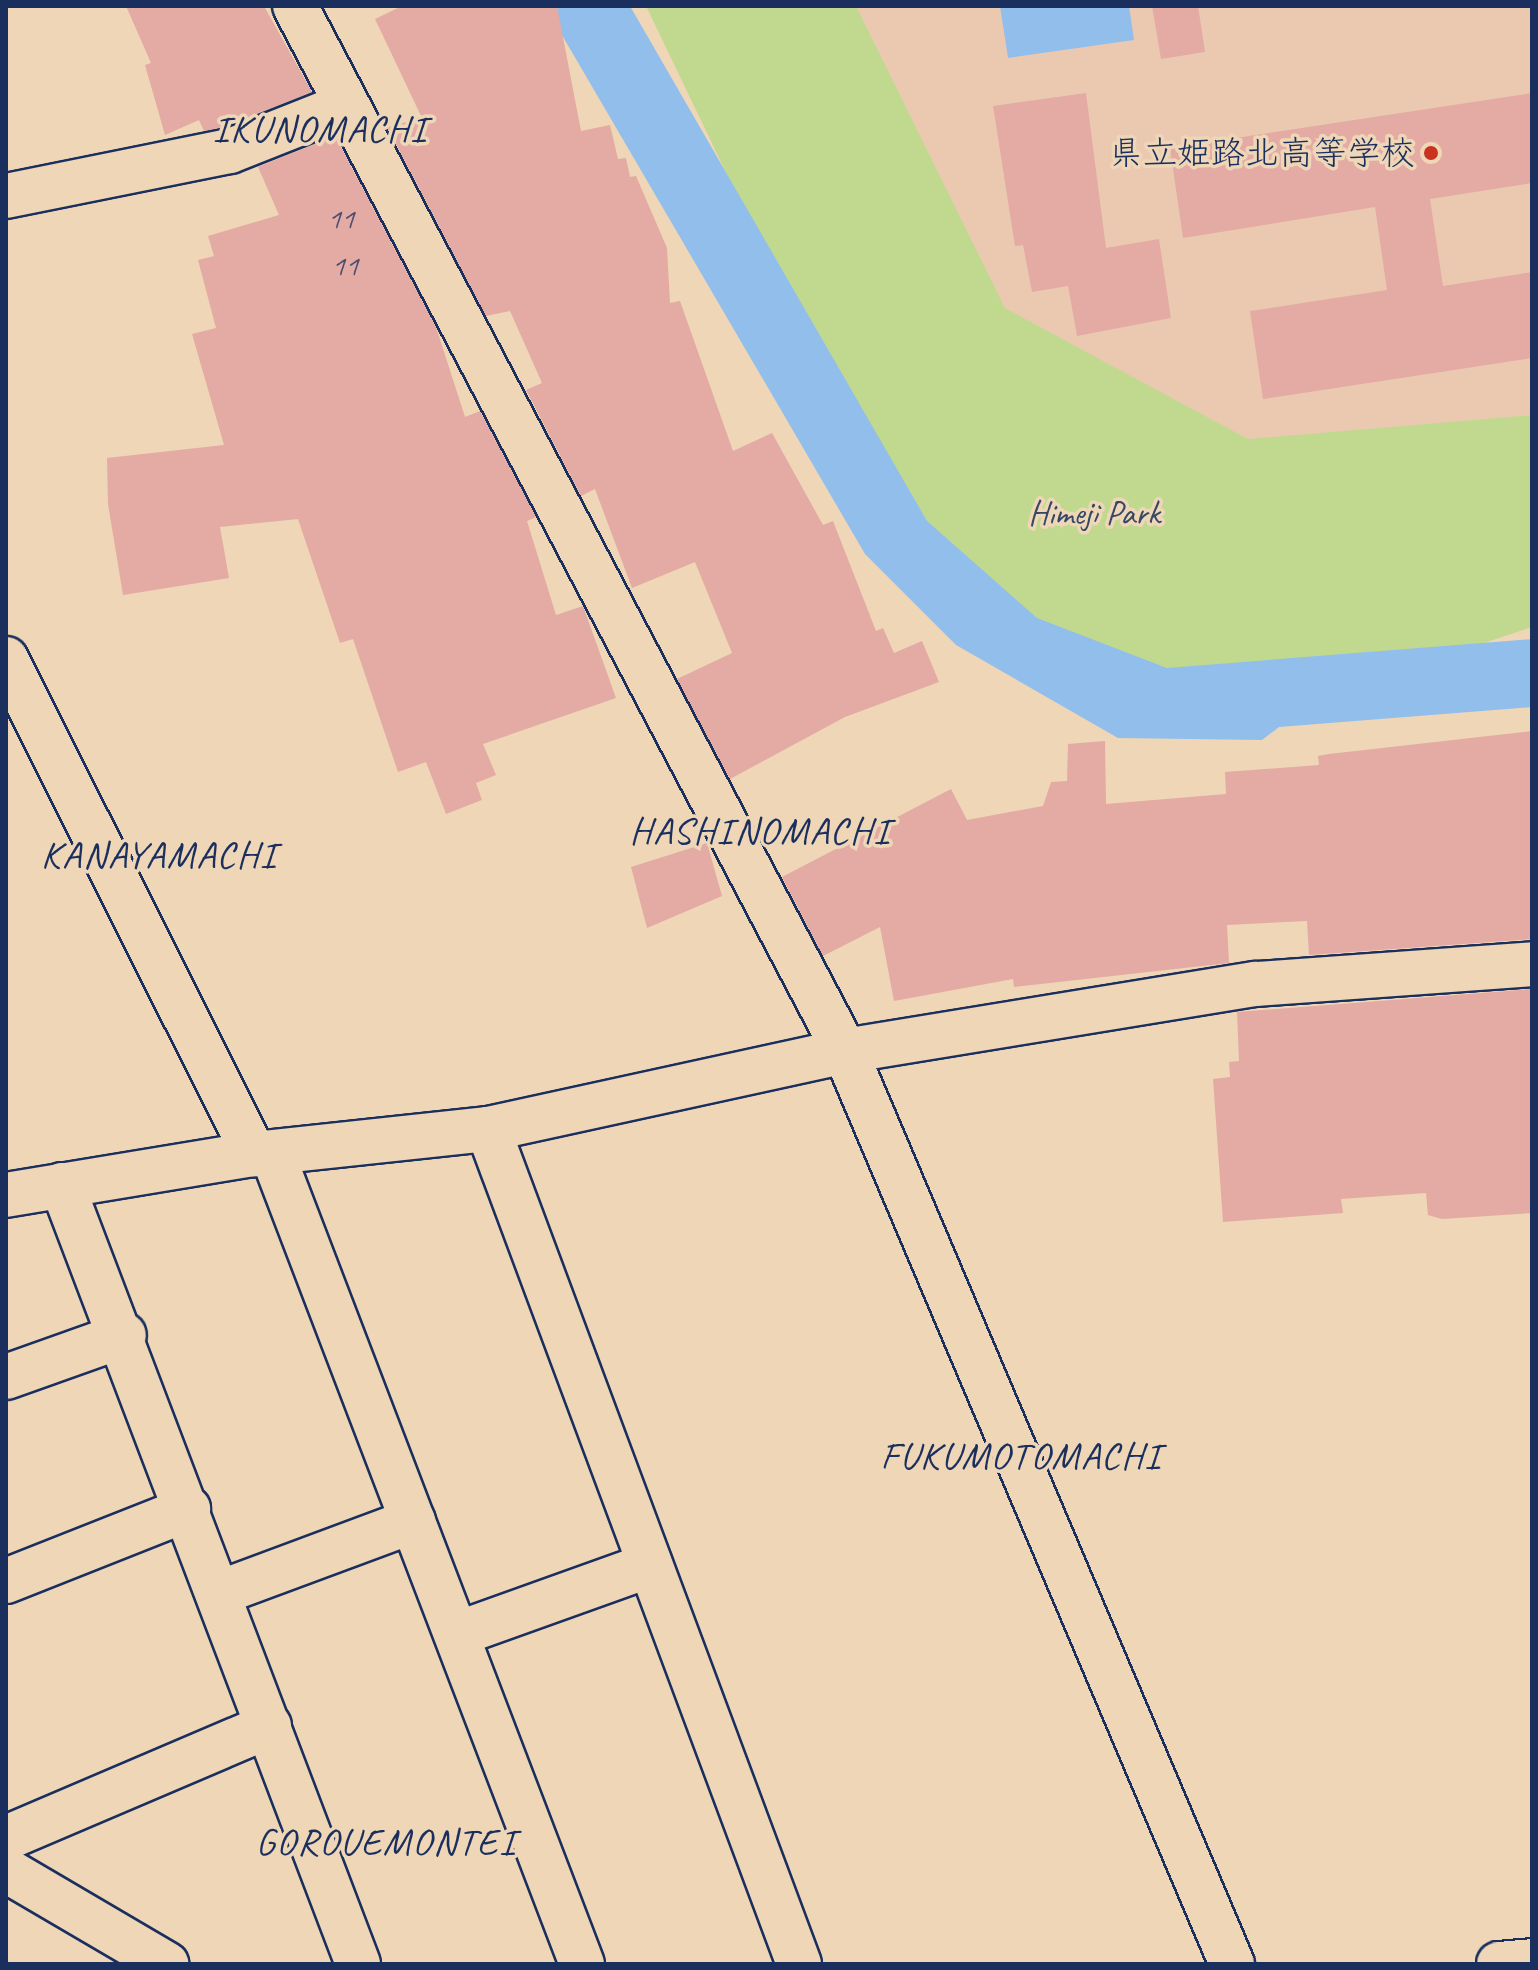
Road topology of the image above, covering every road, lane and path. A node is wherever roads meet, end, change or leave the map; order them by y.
1 (295, 6) edge
2 (346, 105) junction
3 (6, 196) edge
4 (6, 659) edge
5 (1532, 964) edge
6 (845, 1051) junction
7 (488, 1129) junction
8 (263, 1154) junction
9 (62, 1185) junction
10 (6, 1195) edge
11 (124, 1335) junction
12 (6, 1377) edge
13 (188, 1509) junction
14 (413, 1521) junction
15 (650, 1565) junction
16 (6, 1581) edge
17 (219, 1593) junction
18 (457, 1634) junction
19 (269, 1726) junction
20 (6, 1838) edge
21 (6, 1870) edge
22 (1532, 1961) edge
23 (166, 1964) edge
24 (358, 1964) edge
25 (582, 1964) edge
26 (799, 1964) edge
27 (1232, 1964) edge
28 (1499, 1964) edge

1 - 2 street
2 - 3 street
2 - 6 street
4 - 8 street
5 - 6 street
6 - 7 street
6 - 27 street
7 - 8 street
7 - 15 street
8 - 9 street
8 - 14 street
9 - 10 street
9 - 11 street
11 - 12 street
11 - 13 street
13 - 16 street
13 - 17 street
14 - 17 street
14 - 18 street
15 - 18 street
15 - 26 street
17 - 19 street
18 - 25 street
19 - 20 street
19 - 24 street
21 - 23 street
22 - 28 street

